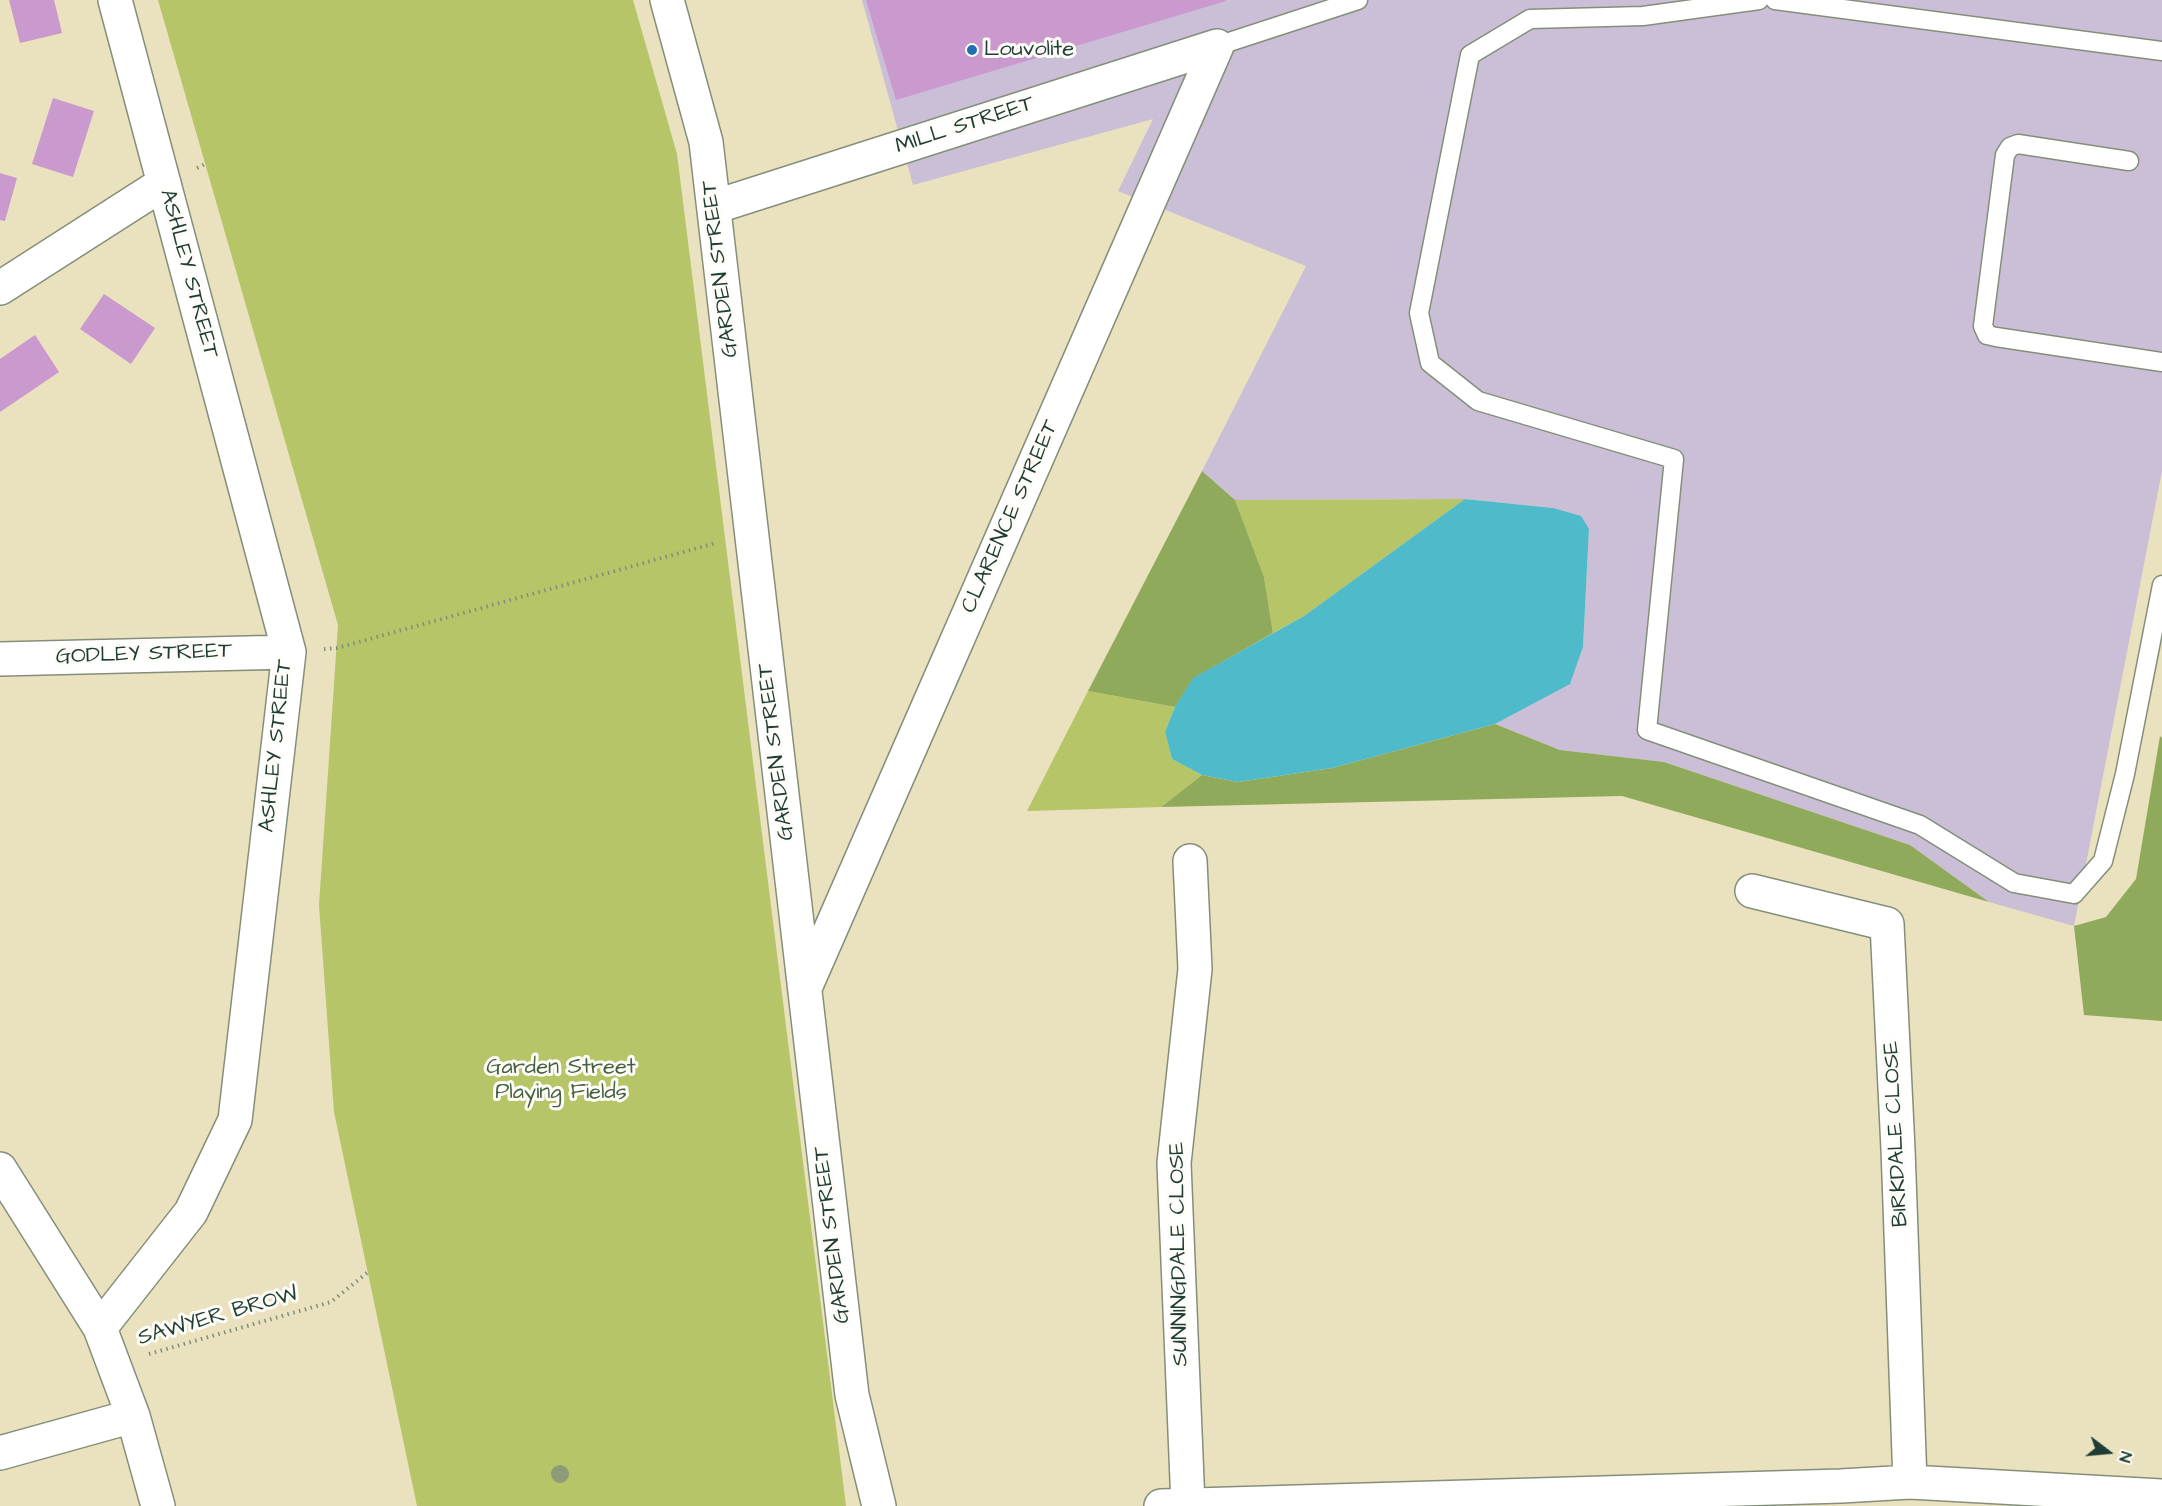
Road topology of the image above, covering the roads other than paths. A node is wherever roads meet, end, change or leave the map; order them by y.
1 (115, 0) edge
2 (666, 0) edge
3 (1358, 0) edge
4 (1759, 0) edge
5 (1775, 0) edge
6 (1216, 46) junction
7 (2162, 51) edge
8 (2129, 161) dead end
9 (164, 183) junction
10 (714, 207) junction
11 (0, 288) edge
12 (2162, 362) edge
13 (2162, 585) edge
14 (289, 652) junction
15 (0, 659) edge
16 (1190, 861) dead end
17 (1752, 891) dead end
18 (805, 989) junction
19 (3, 1177) edge
20 (100, 1328) junction
21 (133, 1416) junction
22 (0, 1453) edge
23 (1910, 1482) junction
24 (1842, 1496) edge
25 (2162, 1496) edge
26 (158, 1506) edge
27 (879, 1506) edge
28 (1175, 1506) edge

1 - 9 street, ASHLEY STREET
2 - 10 street, GARDEN STREET
3 - 6 lane
4 - 13 lane
5 - 7 lane
6 - 10 street, MILL STREET
6 - 18 street, CLARENCE STREET
8 - 12 lane
9 - 11 street
9 - 14 street, ASHLEY STREET
10 - 18 street, GARDEN STREET
14 - 15 street, GODLEY STREET
14 - 20 street, ASHLEY STREET
16 - 28 street, SUNNINGDALE CLOSE
17 - 23 street, BIRKDALE CLOSE
18 - 27 street, GARDEN STREET
19 - 20 street
20 - 21 street
21 - 22 street
21 - 26 street
23 - 24 street
23 - 25 street
24 - 28 street

